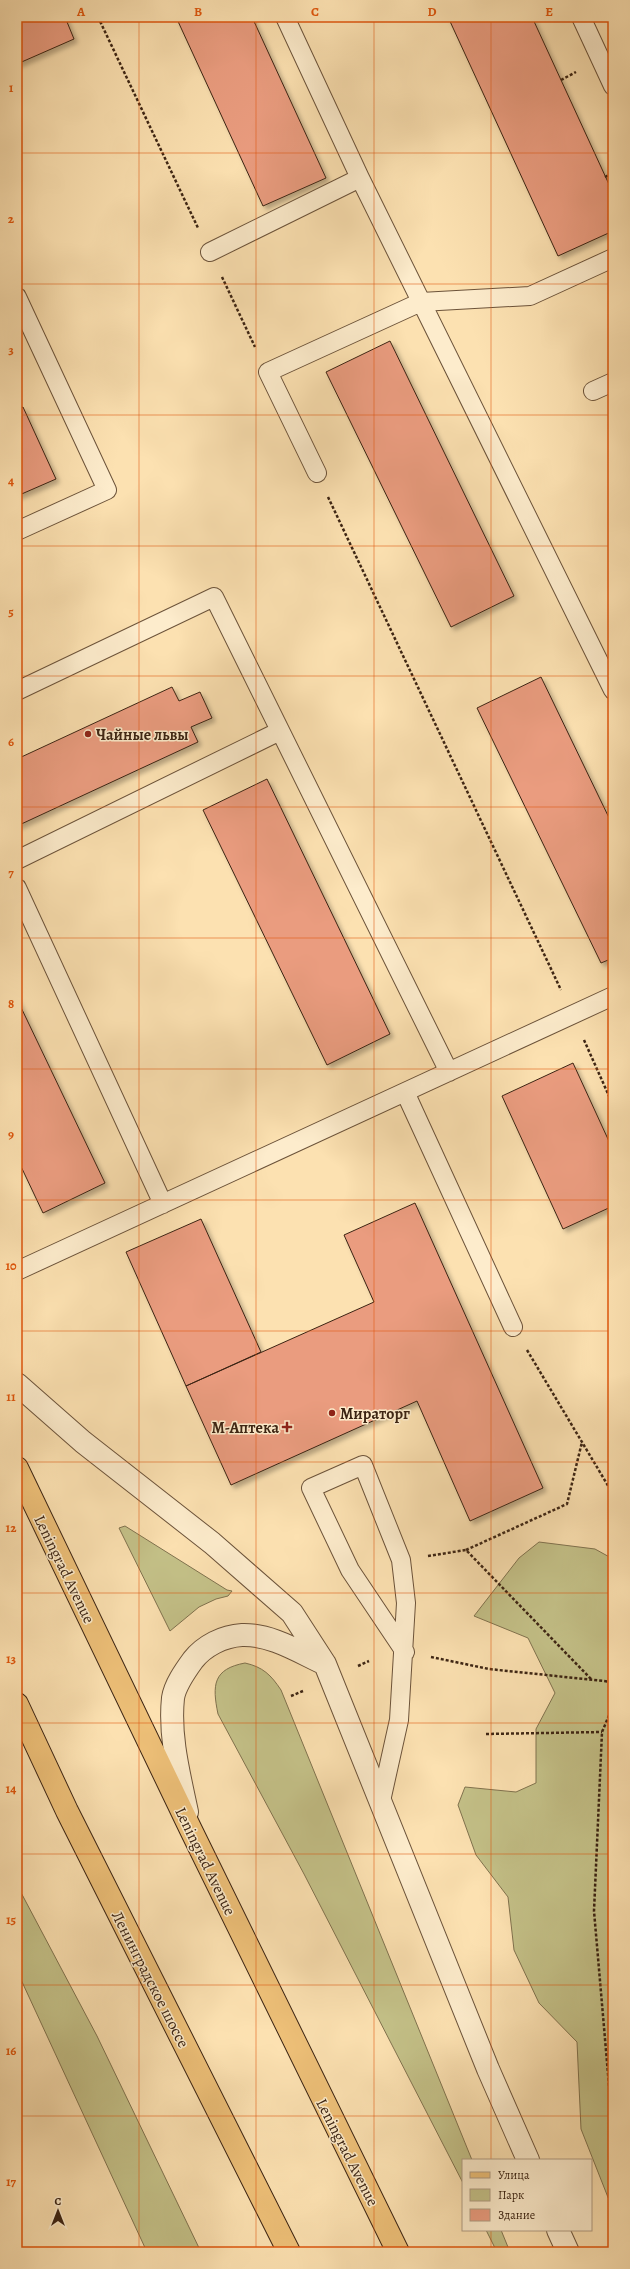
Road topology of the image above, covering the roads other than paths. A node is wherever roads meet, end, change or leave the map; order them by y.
1 (285, 17) edge
2 (581, 17) edge
3 (613, 86) edge
4 (360, 178) junction
5 (210, 252) road end
6 (613, 258) edge
7 (17, 297) edge
8 (421, 302) junction
9 (613, 382) edge
10 (593, 392) dead end
11 (317, 473) road end
12 (17, 531) edge
13 (606, 656) edge
14 (613, 690) edge
15 (17, 691) edge
16 (280, 731) junction
17 (17, 860) edge
18 (17, 888) edge
19 (613, 996) edge
20 (449, 1072) junction
21 (405, 1092) junction
22 (163, 1204) junction
23 (17, 1271) edge
24 (513, 1327) road end
25 (17, 1384) edge
26 (17, 1468) edge
27 (405, 1652) junction
28 (325, 1664) junction
29 (17, 1704) edge
30 (381, 1801) junction
31 (191, 1830) junction
32 (528, 2159) edge
33 (558, 2231) edge
34 (288, 2252) edge
35 (398, 2252) edge
36 (568, 2252) edge

1 - 4 lane
2 - 3 lane
4 - 5 lane
4 - 8 lane
6 - 8 lane
7 - 12 lane
8 - 11 lane
8 - 13 lane
9 - 10 lane
13 - 14 lane
15 - 16 lane
16 - 17 lane
16 - 20 lane
18 - 22 lane
19 - 20 lane
20 - 21 lane
21 - 22 lane
21 - 24 lane
22 - 23 lane
25 - 28 street
26 - 31 main road, Leningrad Avenue
27 - 27 lane
27 - 30 lane
28 - 30 street
28 - 31 street
29 - 34 main road, Ленинградское шоссе
30 - 32 street
31 - 35 main road, Leningrad Avenue
33 - 36 street

